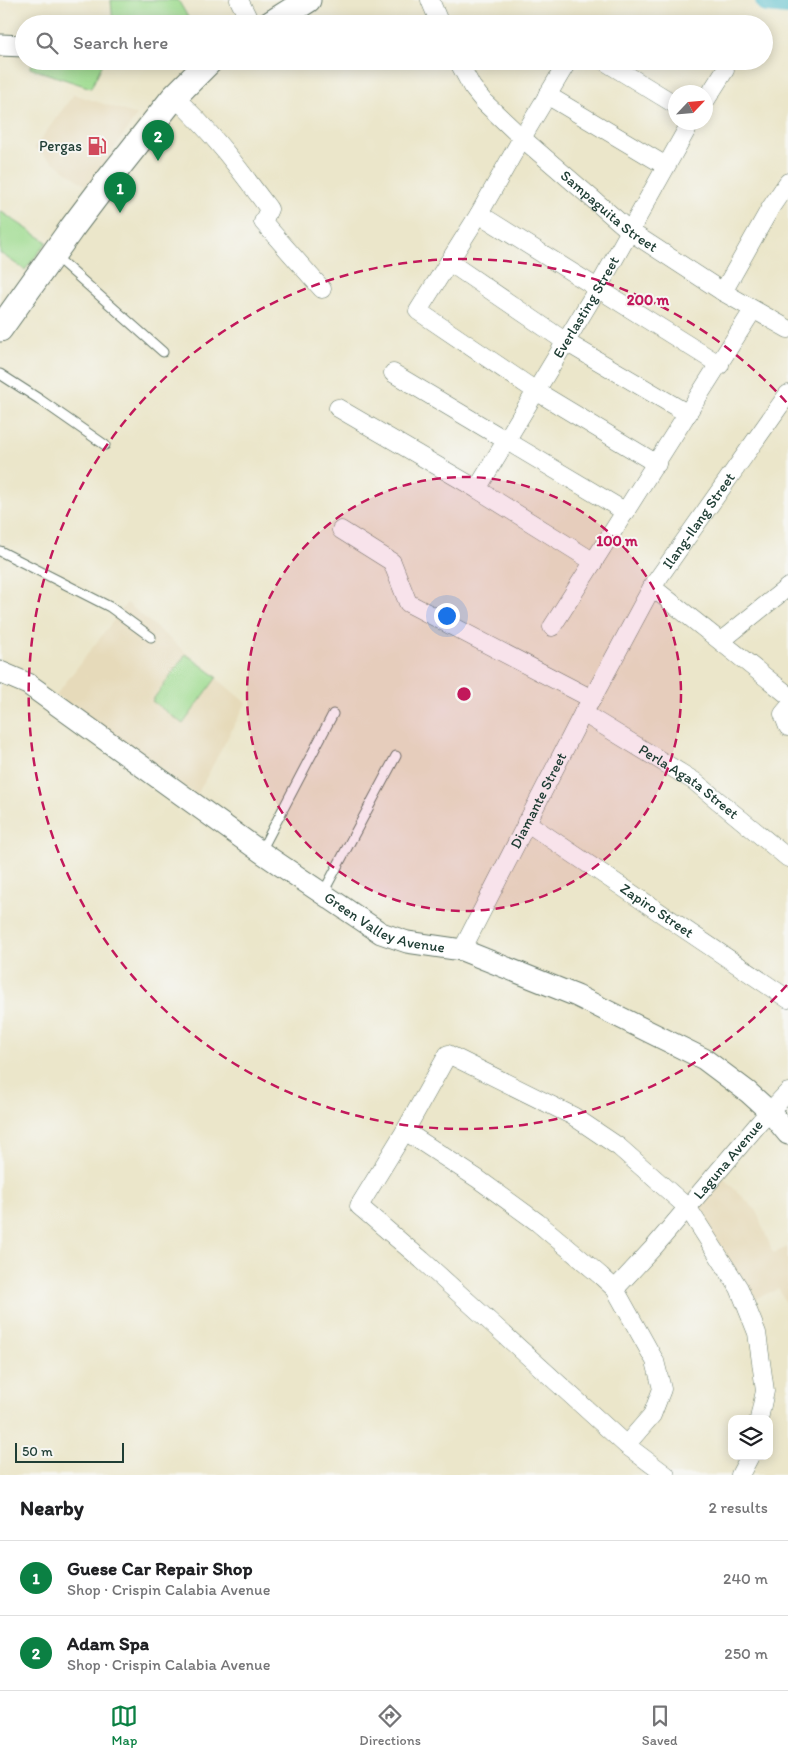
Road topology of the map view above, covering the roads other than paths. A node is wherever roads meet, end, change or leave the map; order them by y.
1 (239, 0) edge
2 (308, 0) edge
3 (430, 0) edge
4 (246, 15) edge
5 (284, 15) edge
6 (436, 15) edge
7 (0, 45) edge
8 (15, 46) edge
9 (201, 70) edge
10 (463, 70) edge
11 (562, 70) edge
12 (619, 70) edge
13 (725, 70) dead end
14 (713, 89) edge
15 (547, 95) junction
16 (174, 98) junction
17 (668, 100) edge
18 (686, 130) edge
19 (522, 138) junction
20 (666, 166) junction
21 (788, 182) edge
22 (479, 214) junction
23 (631, 232) junction
24 (53, 254) junction
25 (449, 262) junction
26 (598, 288) junction
27 (322, 289) dead end
28 (723, 292) junction
29 (753, 310) junction
30 (0, 329) edge
31 (788, 329) edge
32 (566, 342) junction
33 (164, 352) dead end
34 (720, 365) junction
35 (392, 372) dead end
36 (0, 374) edge
37 (536, 390) junction
38 (788, 394) edge
39 (338, 408) dead end
40 (688, 414) junction
41 (507, 440) junction
42 (105, 445) dead end
43 (657, 464) junction
44 (477, 489) junction
45 (626, 512) junction
46 (342, 530) dead end
47 (0, 551) edge
48 (594, 562) junction
49 (652, 586) junction
50 (788, 588) edge
51 (552, 627) dead end
52 (152, 637) dead end
53 (721, 642) junction
54 (617, 652) joint
55 (0, 672) edge
56 (788, 695) edge
57 (588, 706) junction
58 (788, 708) edge
59 (333, 714) dead end
60 (788, 727) edge
61 (396, 756) dead end
62 (526, 822) junction
63 (261, 852) junction
64 (788, 858) edge
65 (323, 894) junction
66 (462, 950) junction
67 (788, 999) edge
68 (788, 1092) edge
69 (769, 1112) junction
70 (405, 1131) junction
71 (788, 1134) edge
72 (688, 1208) junction
73 (615, 1289) junction
74 (760, 1415) edge
75 (626, 1445) junction
76 (748, 1460) edge
77 (666, 1475) edge
78 (740, 1475) edge

1 - 4 street
2 - 5 main road
3 - 6 street
7 - 8 street
9 - 16 main road
10 - 19 street, Sampaguita Street
11 - 15 street
12 - 17 street
13 - 14 street
15 - 19 street
15 - 20 street
16 - 24 main road
16 - 27 street
18 - 20 street, Everlasting Street
19 - 22 street
19 - 23 street, Sampaguita Street
20 - 23 street, Everlasting Street
21 - 28 street
22 - 25 street
22 - 26 street
23 - 26 street, Everlasting Street
23 - 28 street, Sampaguita Street
24 - 30 main road
24 - 33 lane
25 - 32 street
25 - 37 street
26 - 32 street, Everlasting Street
26 - 34 street
28 - 29 street, Sampaguita Street
29 - 31 street, Sampaguita Street
29 - 34 street
32 - 37 street, Everlasting Street
32 - 40 street
34 - 40 street
35 - 41 street
36 - 42 lane
37 - 41 street, Everlasting Street
37 - 43 street
38 - 49 street, Ilang-Ilang Street
39 - 44 street
40 - 43 street
41 - 44 street, Everlasting Street
41 - 45 street
43 - 45 street
44 - 48 street
45 - 48 street
46 - 57 street, Perla Agata Street
47 - 52 lane
48 - 51 street
49 - 53 street
49 - 54 street, Ilang-Ilang Street
50 - 53 street
53 - 56 street
54 - 57 street, Diamante Street
55 - 63 street, Green Valley Avenue
57 - 62 street, Diamante Street
57 - 64 street, Perla Agata Street
58 - 60 street
59 - 63 lane
61 - 65 lane
62 - 66 street, Diamante Street
62 - 67 street, Zapiro Street
63 - 65 street, Green Valley Avenue
65 - 66 street, Green Valley Avenue
66 - 69 street, Green Valley Avenue
68 - 69 street, Laguna Avenue
69 - 71 street, Green Valley Avenue
69 - 72 street, Laguna Avenue
70 - 72 street
70 - 73 street
70 - 75 street
72 - 73 street, Laguna Avenue
72 - 74 street
73 - 75 street
75 - 77 street
76 - 78 street

